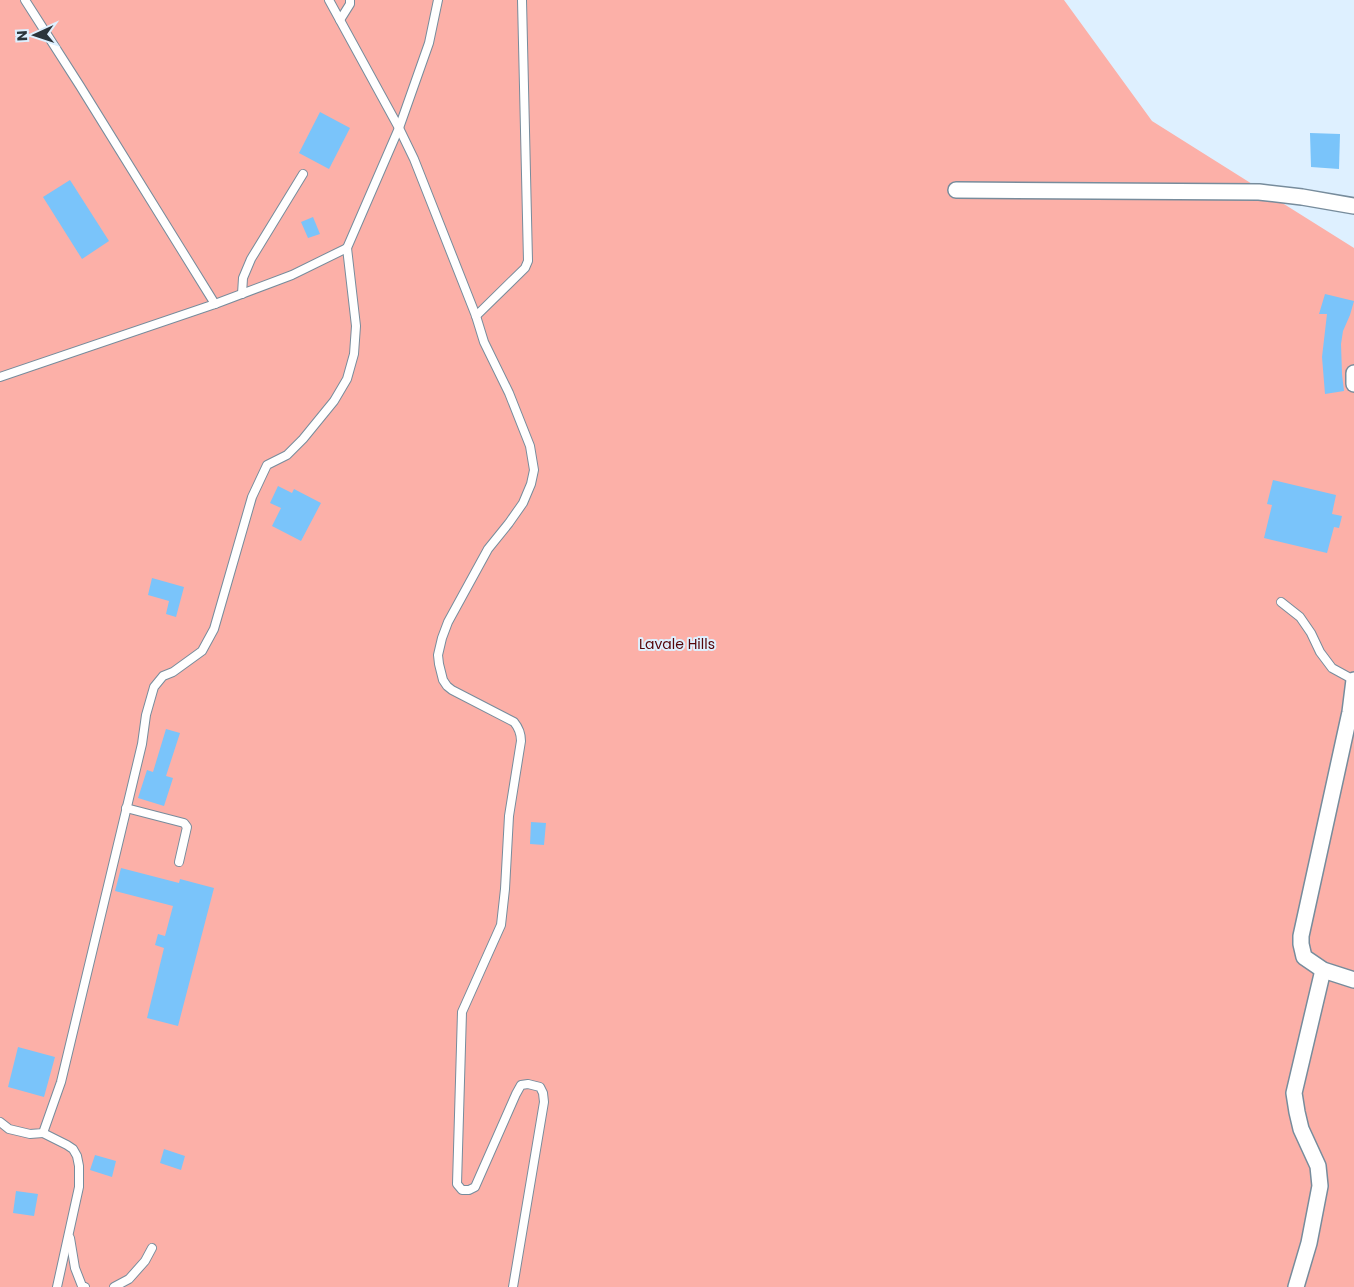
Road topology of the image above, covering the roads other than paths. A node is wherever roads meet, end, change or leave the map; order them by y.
1 (25, 0) edge
2 (329, 0) edge
3 (350, 0) edge
4 (438, 0) edge
5 (522, 0) edge
6 (340, 20) junction
7 (399, 128) junction
8 (303, 174) dead end
9 (956, 190) dead end
10 (1354, 206) edge
11 (347, 248) junction
12 (242, 294) junction
13 (215, 304) junction
14 (476, 316) junction
15 (1354, 373) edge
16 (0, 377) edge
17 (1354, 384) edge
18 (1281, 602) dead end
19 (1354, 680) edge
20 (1353, 700) edge
21 (126, 808) junction
22 (179, 862) dead end
23 (1323, 970) junction
24 (1354, 980) edge
25 (0, 1122) edge
26 (43, 1133) junction
27 (69, 1234) junction
28 (152, 1248) dead end
29 (57, 1287) edge
30 (85, 1287) edge
31 (114, 1287) edge
32 (513, 1287) edge
33 (1296, 1287) edge

1 - 13 lane
2 - 6 lane
3 - 6 lane
4 - 7 lane
5 - 14 lane
6 - 7 lane
7 - 11 lane
7 - 14 lane
8 - 12 lane
9 - 10 street
11 - 12 lane
11 - 21 lane
12 - 13 lane
13 - 16 lane
14 - 32 lane
15 - 17 street
18 - 19 lane
19 - 20 street
20 - 23 street
21 - 22 lane
21 - 26 lane
23 - 24 street
23 - 33 street
25 - 26 lane
26 - 27 lane
27 - 29 lane
27 - 30 lane
28 - 31 lane

